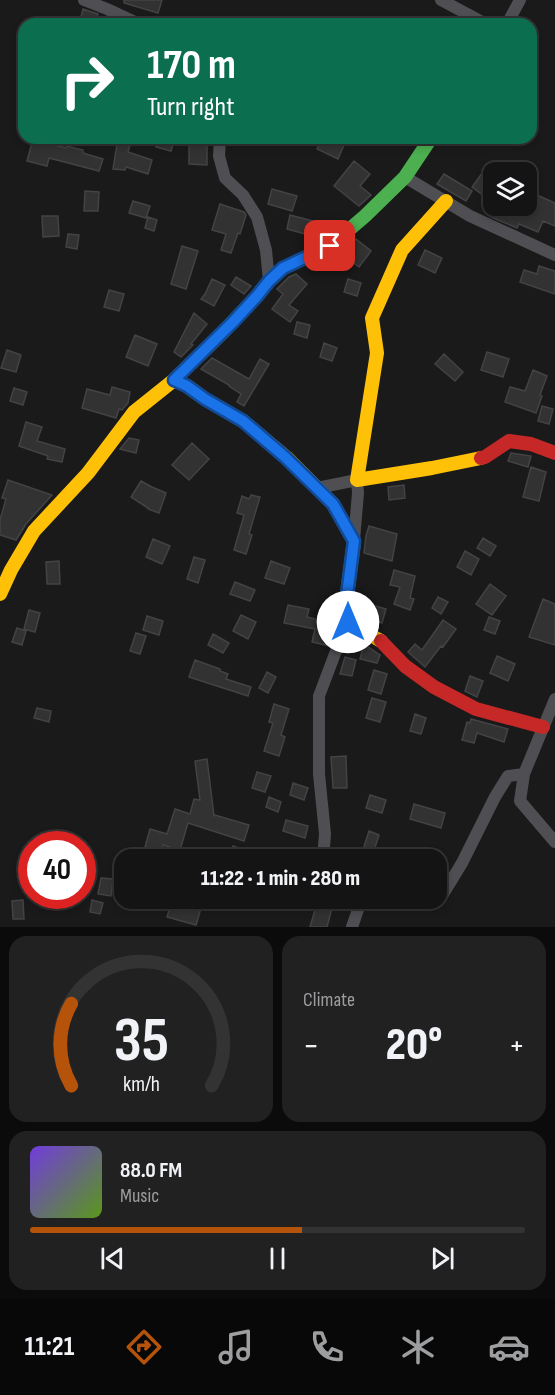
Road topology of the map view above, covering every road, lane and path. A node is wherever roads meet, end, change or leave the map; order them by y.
1 (84, 0) edge
2 (441, 0) edge
3 (520, 0) edge
4 (108, 4) edge
5 (130, 18) edge
6 (475, 18) edge
7 (510, 18) edge
8 (220, 144) edge
9 (427, 144) edge
10 (405, 177) junction
11 (446, 201) junction
12 (555, 255) edge
13 (269, 281) junction
14 (174, 380) junction
15 (555, 453) edge
16 (357, 480) junction
17 (317, 488) junction
18 (354, 541) junction
19 (0, 594) edge
20 (348, 622) junction
21 (555, 699) edge
22 (543, 727) junction
23 (524, 774) junction
24 (555, 842) edge
25 (324, 849) edge
26 (447, 886) edge
27 (358, 909) edge
28 (352, 927) edge

1 - 4 street
2 - 6 street
3 - 7 street
4 - 5 street
8 - 13 street
9 - 10 street
10 - 11 street
10 - 13 street
11 - 12 street
11 - 16 street
13 - 14 street
14 - 17 street
14 - 19 street
15 - 16 street
16 - 17 street
16 - 18 street
17 - 18 street
18 - 20 street
20 - 22 street
20 - 25 street
21 - 22 street
22 - 23 street
23 - 24 street
23 - 26 street
27 - 28 street

